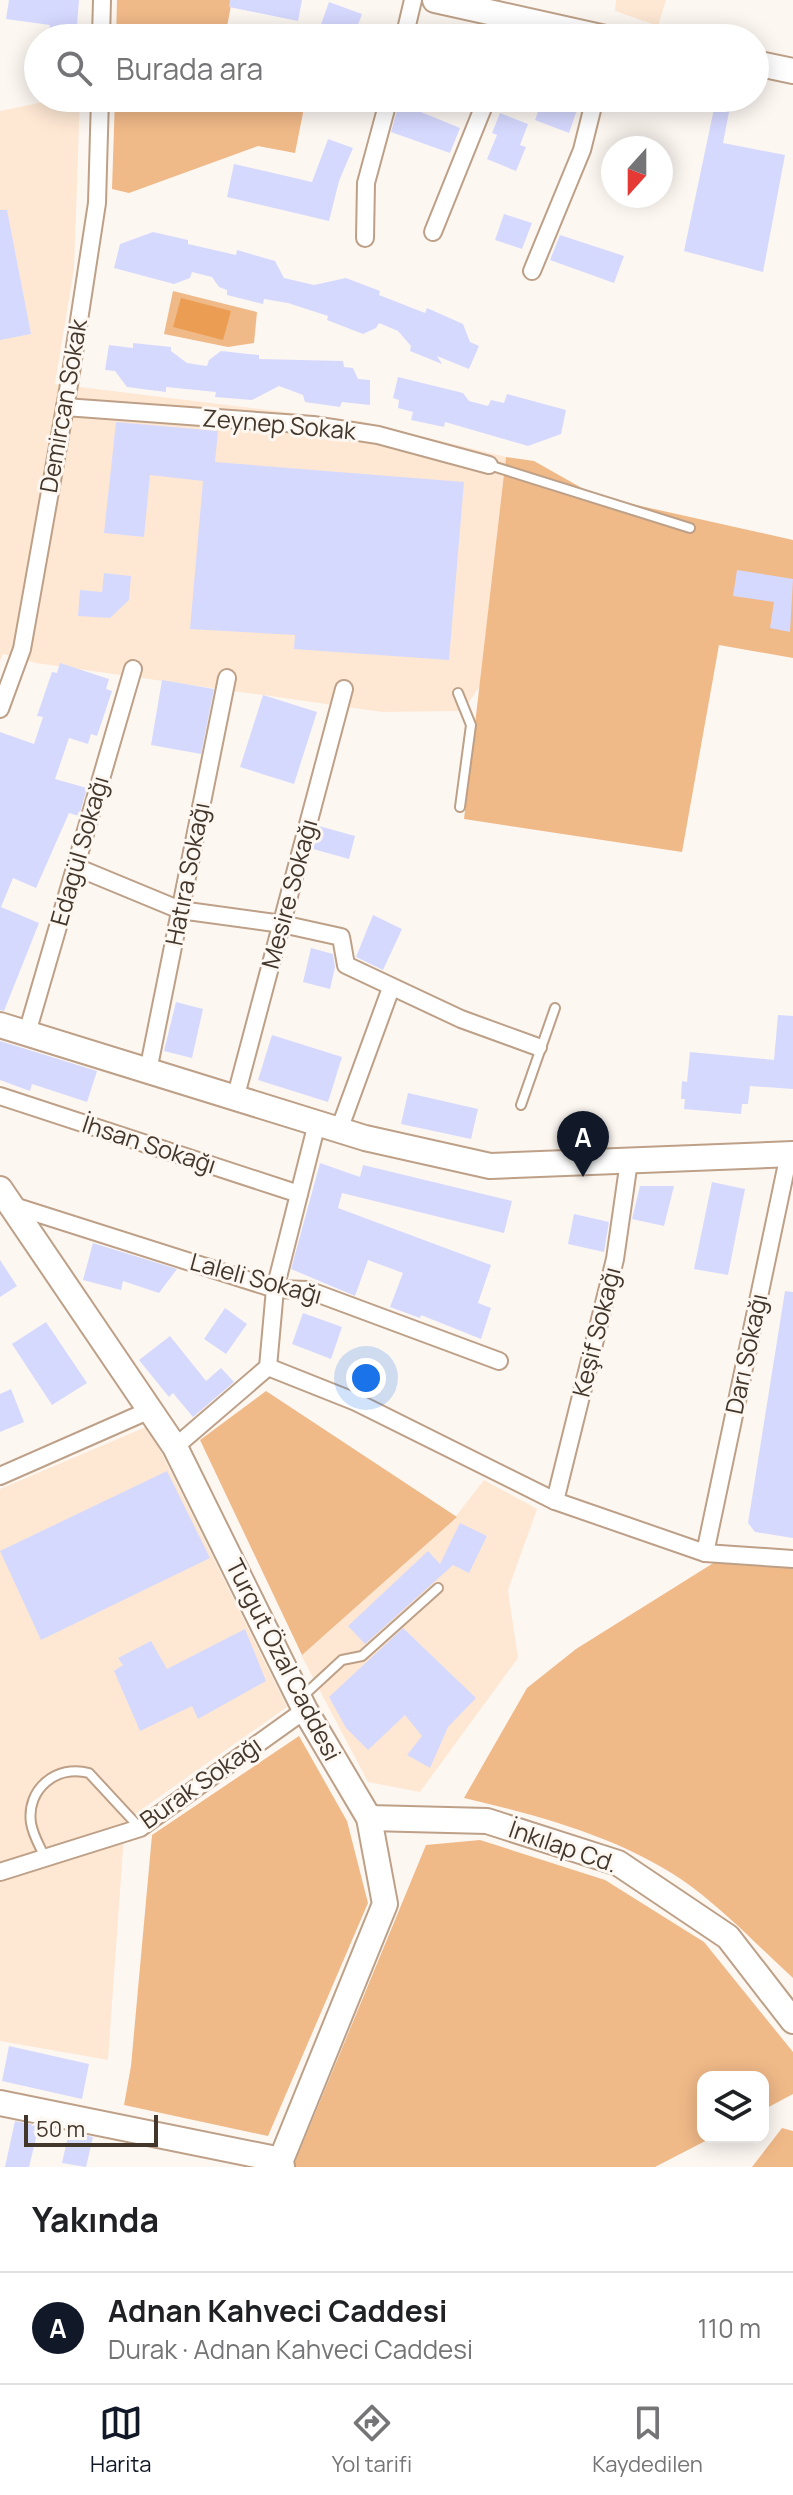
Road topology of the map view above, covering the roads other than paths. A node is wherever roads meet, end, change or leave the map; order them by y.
1 (102, 0) edge
2 (413, 0) edge
3 (435, 0) edge
4 (101, 24) edge
5 (407, 24) edge
6 (501, 24) edge
7 (769, 66) edge
8 (793, 71) edge
9 (100, 112) edge
10 (385, 112) edge
11 (481, 112) edge
12 (592, 112) edge
13 (433, 232) dead end
14 (365, 238) dead end
15 (532, 271) dead end
16 (65, 407) junction
17 (489, 465) joint
18 (690, 528) dead end
19 (133, 669) dead end
20 (227, 678) dead end
21 (344, 689) dead end
22 (458, 693) dead end
23 (0, 709) edge
24 (460, 807) dead end
25 (76, 867) junction
26 (180, 910) junction
27 (282, 924) junction
28 (391, 988) junction
29 (555, 1008) dead end
30 (0, 1025) edge
31 (27, 1033) junction
32 (538, 1047) junction
33 (148, 1071) junction
34 (0, 1096) edge
35 (235, 1099) junction
36 (521, 1105) dead end
37 (328, 1126) junction
38 (791, 1154) edge
39 (629, 1161) junction
40 (299, 1194) junction
41 (6, 1197) edge
42 (275, 1289) junction
43 (499, 1361) dead end
44 (268, 1367) junction
45 (150, 1410) junction
46 (175, 1447) junction
47 (0, 1476) edge
48 (555, 1501) junction
49 (705, 1553) junction
50 (793, 1559) edge
51 (438, 1588) dead end
52 (302, 1704) junction
53 (369, 1818) junction
54 (140, 1828) junction
55 (46, 1860) junction
56 (0, 1872) edge
57 (793, 2021) edge
58 (0, 2103) edge
59 (282, 2164) edge

1 - 4 street
2 - 5 street
3 - 6 street
7 - 8 street
9 - 16 street, Demircan Sokak
10 - 14 street
11 - 13 street
12 - 15 street
16 - 17 street, Zeynep Sokak
16 - 23 street, Demircan Sokak
17 - 18 lane
19 - 25 street, Edagül Sokağı
20 - 26 street, Hatıra Sokağı
21 - 27 street, Mesire Sokağı
22 - 24 lane
25 - 26 street
25 - 31 street, Edagül Sokağı
26 - 27 street
26 - 33 street, Hatıra Sokağı
27 - 28 street
27 - 35 street, Mesire Sokağı
28 - 32 street
28 - 37 street
29 - 32 lane
30 - 31 street
31 - 33 street
32 - 36 lane
33 - 35 street
34 - 40 street, İhsan Sokağı
35 - 37 street
37 - 39 street
37 - 40 street
38 - 39 street
38 - 49 street, Darı Sokağı
39 - 48 street, Keşif Sokağı
40 - 42 street
41 - 42 street, Laleli Sokağı
41 - 45 street, Turgut Özal Caddesi
42 - 43 street, Laleli Sokağı
42 - 44 street
44 - 46 street
44 - 48 street
45 - 46 street, Turgut Özal Caddesi
45 - 47 street
46 - 52 street, Turgut Özal Caddesi
48 - 49 street
49 - 50 street
51 - 52 lane
52 - 53 street, Turgut Özal Caddesi
52 - 54 street, Burak Sokağı
53 - 57 street, İnkılap Cd.
53 - 59 street, Turgut Özal Caddesi
54 - 55 street, Burak Sokağı
54 - 55 lane
55 - 56 street, Burak Sokağı
58 - 59 street

